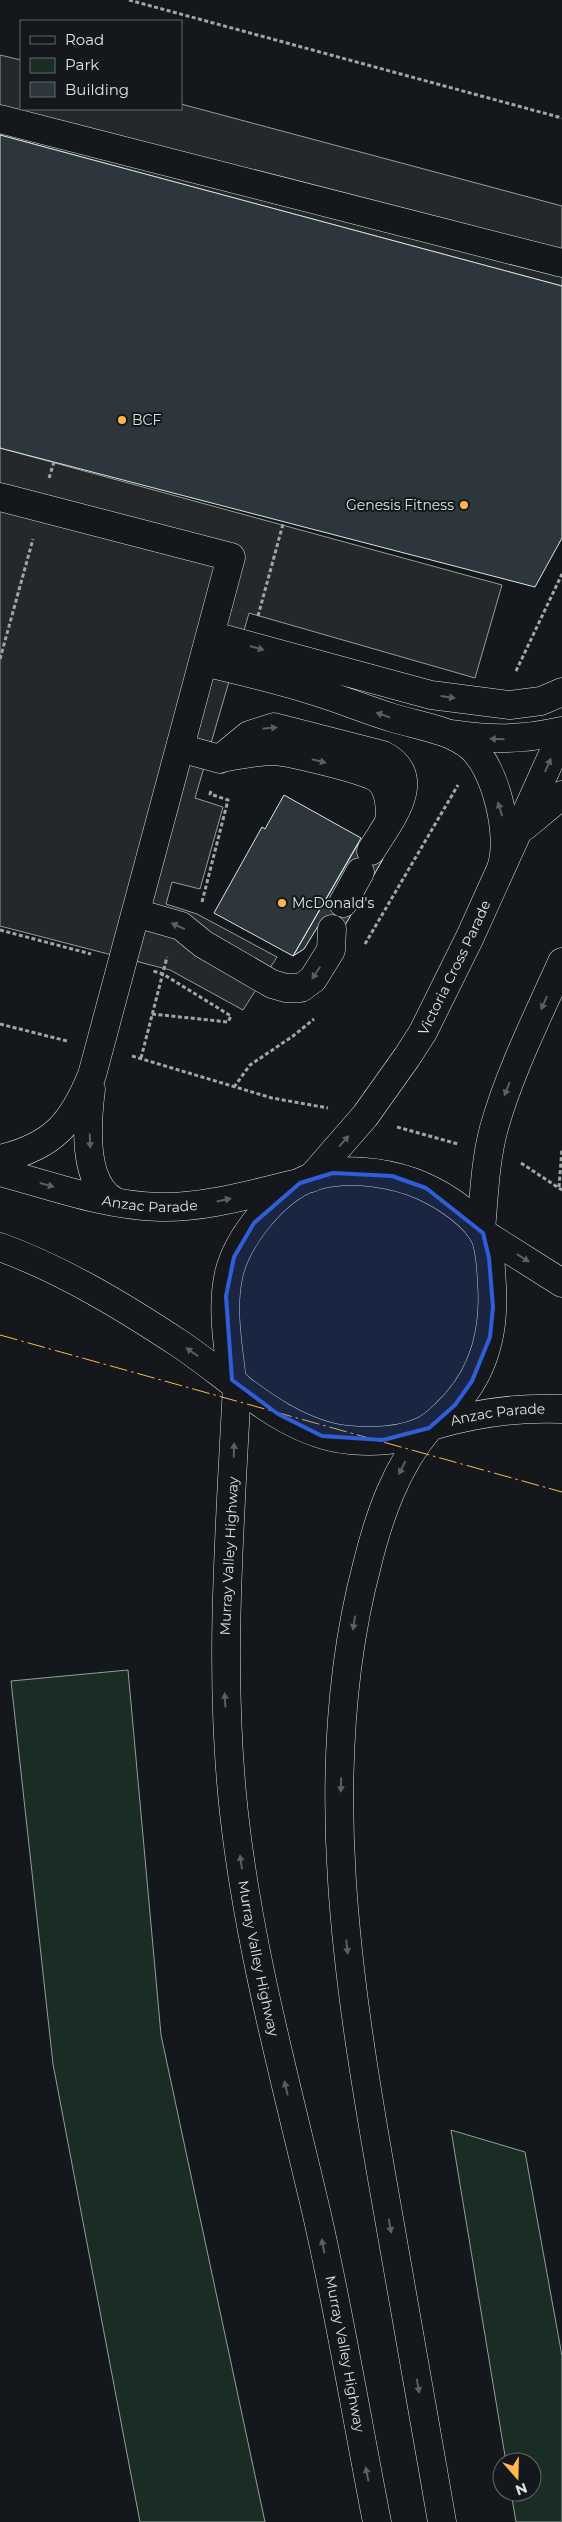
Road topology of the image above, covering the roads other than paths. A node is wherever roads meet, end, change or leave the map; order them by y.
1 (0, 119) edge
2 (562, 263) edge
3 (0, 497) edge
4 (210, 635) junction
5 (203, 662) junction
6 (562, 692) edge
7 (562, 732) edge
8 (450, 734) junction
9 (180, 748) junction
10 (562, 795) edge
11 (515, 839) junction
12 (499, 874) junction
13 (343, 903) dead end
14 (136, 913) junction
15 (332, 929) dead end
16 (562, 962) edge
17 (92, 1075) junction
18 (0, 1159) edge
19 (0, 1172) edge
20 (306, 1180) junction
21 (114, 1201) junction
22 (482, 1232) junction
23 (0, 1247) edge
24 (562, 1283) edge
25 (234, 1382) junction
26 (562, 1409) edge
27 (431, 1427) junction
28 (377, 2522) edge
29 (442, 2522) edge

1 - 2 main road
3 - 4 main road
4 - 5 main road
4 -> 6 main road
8 -> 5 main road
5 - 9 main road
7 -> 8 main road
11 -> 7 main road, Victoria Cross Parade
12 -> 8 main road
9 -> 13 main road
9 - 14 main road
10 - 11 main road
11 - 12 main road, Victoria Cross Parade
20 -> 12 main road, Victoria Cross Parade
15 -> 14 main road
14 - 17 main road
16 -> 22 main road
17 - 18 main road
17 -> 21 main road
19 -> 21 main road, Anzac Parade
21 -> 20 main road, Anzac Parade
20 - 22 main road, Anzac Parade
20 - 25 main road, Murray Valley Highway
22 -> 24 main road
22 - 27 main road
25 -> 23 main road
25 - 27 main road, Anzac Parade
28 -> 25 main road, Murray Valley Highway
26 - 27 main road, Anzac Parade
27 -> 29 main road

